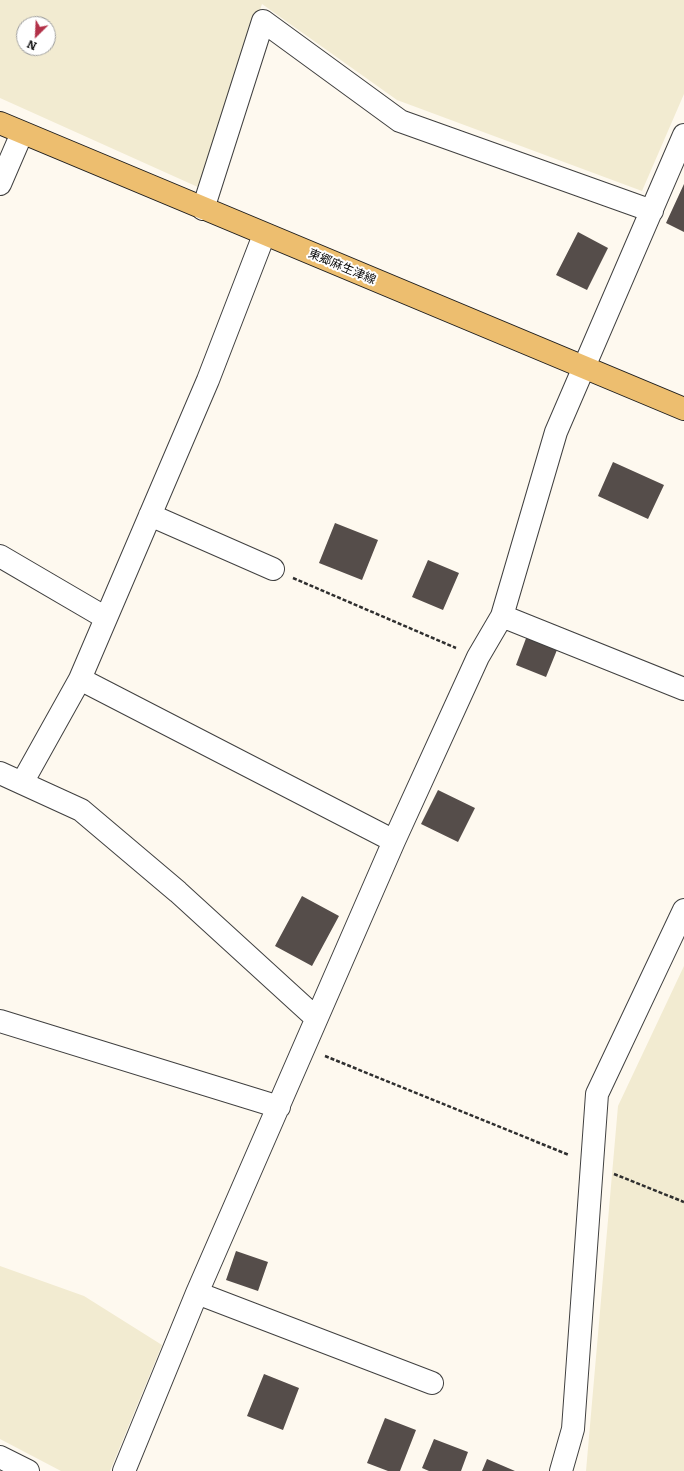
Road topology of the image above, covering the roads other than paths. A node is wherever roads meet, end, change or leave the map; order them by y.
1 (0, 123) edge
2 (22, 133) junction
3 (684, 135) edge
4 (0, 184) edge
5 (203, 209) junction
6 (652, 211) junction
7 (264, 235) junction
8 (585, 368) junction
9 (684, 409) edge
10 (150, 514) junction
11 (0, 556) edge
12 (273, 569) road end
13 (502, 616) junction
14 (106, 618) junction
15 (80, 679) junction
16 (684, 689) edge
17 (0, 773) edge
18 (22, 783) junction
19 (394, 841) junction
20 (684, 910) edge
21 (316, 1018) junction
22 (0, 1021) edge
23 (279, 1107) junction
24 (198, 1293) junction
25 (432, 1383) dead end
26 (0, 1457) edge
27 (28, 1471) edge
28 (124, 1471) edge
29 (561, 1471) edge

1 - 2 main road, 東郷麻生津線
2 - 4 street
2 - 5 main road, 東郷麻生津線
3 - 6 street
5 - 6 street
5 - 7 main road, 東郷麻生津線
6 - 8 street
7 - 8 main road, 東郷麻生津線
7 - 10 street
8 - 9 main road, 東郷麻生津線
8 - 13 street
10 - 12 street
10 - 14 street
11 - 14 street
13 - 16 street
13 - 19 street
14 - 15 street
15 - 18 street
15 - 19 street
17 - 18 street
18 - 21 street
19 - 21 street
20 - 29 street
21 - 23 street
22 - 23 street
23 - 24 street
24 - 25 street
24 - 28 street
26 - 27 street

